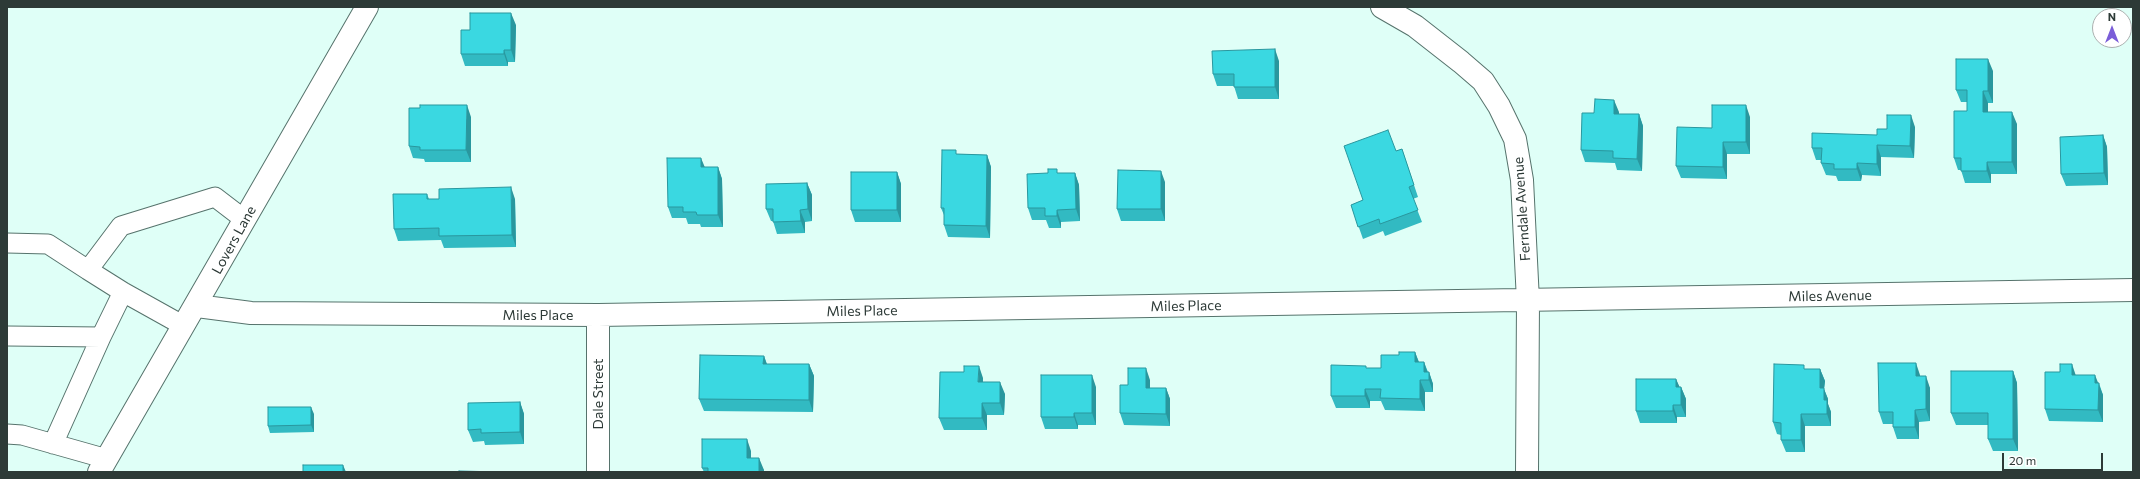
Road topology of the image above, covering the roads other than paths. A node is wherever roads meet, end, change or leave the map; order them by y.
1 (367, 7) edge
2 (1382, 7) edge
3 (245, 220) junction
4 (7, 243) edge
5 (88, 270) junction
6 (2133, 290) edge
7 (123, 292) junction
8 (1528, 301) junction
9 (197, 306) junction
10 (598, 315) junction
11 (184, 326) junction
12 (7, 336) edge
13 (100, 336) junction
14 (7, 434) edge
15 (53, 444) junction
16 (103, 466) edge
17 (598, 472) edge
18 (1527, 472) edge

1 - 3 street, Lovers Lane
2 - 8 street, Ferndale Avenue
3 - 5 lane
3 - 9 street, Lovers Lane
4 - 5 lane
5 - 7 lane
6 - 8 street, Miles Avenue
7 - 11 lane
7 - 13 lane
8 - 10 street, Miles Place
8 - 18 street, Ferndale Avenue
9 - 10 street, Miles Place
9 - 11 street, Lovers Lane
10 - 17 street, Dale Street
11 - 16 street, Lovers Lane
12 - 13 lane
13 - 15 lane
14 - 15 lane
15 - 16 lane

